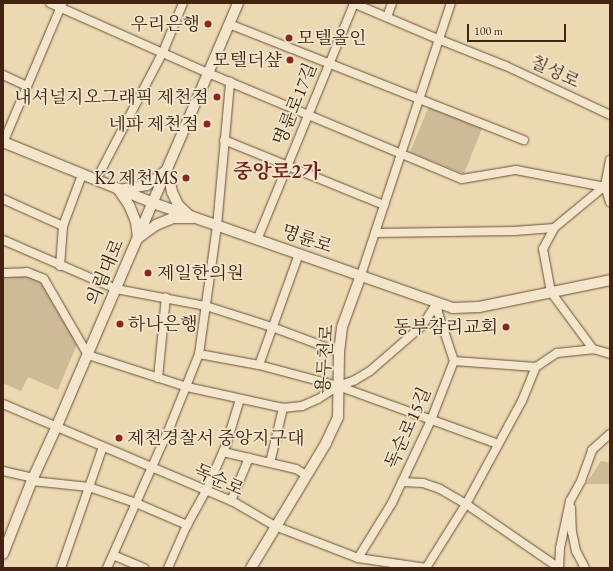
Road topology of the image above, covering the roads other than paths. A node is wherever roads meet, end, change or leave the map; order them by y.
1 (50, 3) edge
2 (183, 3) edge
3 (238, 3) edge
4 (353, 3) edge
5 (392, 3) edge
6 (451, 3) edge
7 (61, 5) edge
8 (387, 17) junction
9 (229, 24) junction
10 (438, 39) junction
11 (163, 52) junction
12 (329, 63) junction
13 (208, 73) junction
14 (3, 75) edge
15 (230, 82) junction
16 (27, 86) junction
17 (419, 98) junction
18 (308, 115) junction
19 (610, 115) edge
20 (224, 140) junction
21 (524, 140) dead end
22 (3, 142) edge
23 (401, 154) junction
24 (610, 160) edge
25 (287, 166) junction
26 (168, 170) junction
27 (82, 174) junction
28 (96, 180) junction
29 (608, 185) edge
30 (119, 190) junction
31 (3, 199) edge
32 (610, 202) edge
33 (153, 204) junction
34 (384, 205) junction
35 (192, 218) junction
36 (63, 226) junction
37 (217, 226) junction
38 (554, 228) junction
39 (375, 233) junction
40 (138, 238) junction
41 (3, 240) edge
42 (257, 240) junction
43 (299, 254) junction
44 (60, 266) junction
45 (3, 273) edge
46 (362, 275) junction
47 (610, 280) edge
48 (116, 289) junction
49 (551, 292) junction
50 (166, 297) junction
51 (437, 303) junction
52 (206, 306) junction
53 (272, 327) junction
54 (593, 349) junction
55 (339, 352) junction
56 (199, 354) junction
57 (610, 354) edge
58 (88, 355) junction
59 (454, 361) junction
60 (258, 365) junction
61 (536, 367) junction
62 (158, 378) junction
63 (338, 386) junction
64 (187, 387) junction
65 (240, 399) junction
66 (3, 404) edge
67 (283, 408) junction
68 (431, 420) junction
69 (56, 428) junction
70 (610, 434) edge
71 (498, 444) junction
72 (102, 447) junction
73 (223, 452) junction
74 (249, 458) junction
75 (270, 463) junction
76 (151, 468) junction
77 (3, 471) edge
78 (306, 475) junction
79 (33, 480) junction
80 (402, 482) junction
81 (89, 487) junction
82 (206, 491) junction
83 (231, 501) junction
84 (570, 501) junction
85 (136, 503) junction
86 (466, 504) junction
87 (187, 525) junction
88 (275, 526) junction
89 (3, 554) edge
90 (113, 555) junction
91 (358, 558) junction
92 (61, 568) edge
93 (107, 568) edge
94 (144, 568) edge
95 (168, 568) edge
96 (251, 568) edge
97 (426, 568) edge
98 (559, 568) edge
99 (585, 568) edge

1 - 7 street
2 - 11 street
3 - 9 street, 의림대로
4 - 8 street, 칠성로
4 - 12 street, 명륜로17길
5 - 8 street
6 - 10 street, 용두천로
7 - 11 street
7 - 16 street
8 - 10 street, 칠성로
9 - 12 street
9 - 13 street, 의림대로
10 - 17 street, 용두천로
10 - 19 street, 칠성로
11 - 13 street
11 - 28 street
12 - 17 street
12 - 18 street, 명륜로17길
13 - 15 street
13 - 26 street, 의림대로
14 - 16 street
15 - 18 street
15 - 20 street
16 - 22 street
17 - 21 street
17 - 23 street, 용두천로
18 - 23 street
18 - 25 street, 명륜로17길
20 - 25 street
20 - 37 street
22 - 27 street, 명륜로
23 - 29 street
23 - 34 street, 용두천로
24 - 29 street
25 - 34 street
25 - 42 street, 명륜로17길
26 - 30 street
26 - 33 street, 의림대로
26 - 35 street
27 - 28 street, 명륜로
27 - 36 street
28 - 30 street, 명륜로
29 - 32 street
29 - 38 street
30 - 33 street, 명륜로
30 - 40 street
31 - 36 street
33 - 35 street, 명륜로
33 - 40 street, 의림대로
34 - 39 street, 용두천로
35 - 37 street, 명륜로
35 - 40 street
36 - 44 street
37 - 42 street, 명륜로
37 - 52 street
38 - 39 street
38 - 49 street
39 - 46 street, 용두천로
40 - 48 street, 의림대로
41 - 44 street
42 - 43 street, 명륜로
43 - 46 street, 명륜로
43 - 53 street
44 - 48 street
45 - 58 street
46 - 51 street, 명륜로
46 - 55 street, 용두천로
47 - 49 street, 명륜로
48 - 50 street
48 - 58 street, 의림대로
49 - 51 street, 명륜로
49 - 54 street
50 - 52 street
50 - 62 street
51 - 59 street
51 - 63 street
52 - 53 street
52 - 56 street
53 - 55 street
53 - 60 street
54 - 57 street
54 - 61 street
55 - 63 street, 용두천로
56 - 60 street
56 - 64 street
58 - 62 street
58 - 69 street, 의림대로
59 - 61 street
59 - 68 street, 독순로15길
60 - 63 street
61 - 71 street
62 - 64 street
63 - 67 street
63 - 68 street
63 - 78 street, 용두천로
64 - 65 street
64 - 76 street
65 - 67 street
65 - 73 street
66 - 69 street, 독순로
67 - 75 street
68 - 71 street
68 - 80 street, 독순로15길
69 - 72 street, 독순로
69 - 79 street, 의림대로
70 - 84 street
71 - 86 street
72 - 76 street, 독순로
72 - 81 street
73 - 74 street
73 - 82 street
74 - 75 street
74 - 83 street
75 - 78 street
76 - 82 street, 독순로
76 - 85 street
77 - 79 street
78 - 88 street, 용두천로
79 - 81 street
79 - 89 street, 의림대로
80 - 86 street
80 - 91 street, 독순로15길
81 - 85 street
81 - 92 street
82 - 83 street, 독순로
82 - 87 street
83 - 88 street, 독순로
84 - 98 street
84 - 99 street
85 - 87 street
85 - 90 street
86 - 97 street
86 - 98 street
87 - 95 street
88 - 91 street, 독순로
88 - 96 street, 용두천로
90 - 93 street
90 - 94 street
91 - 97 street, 독순로

